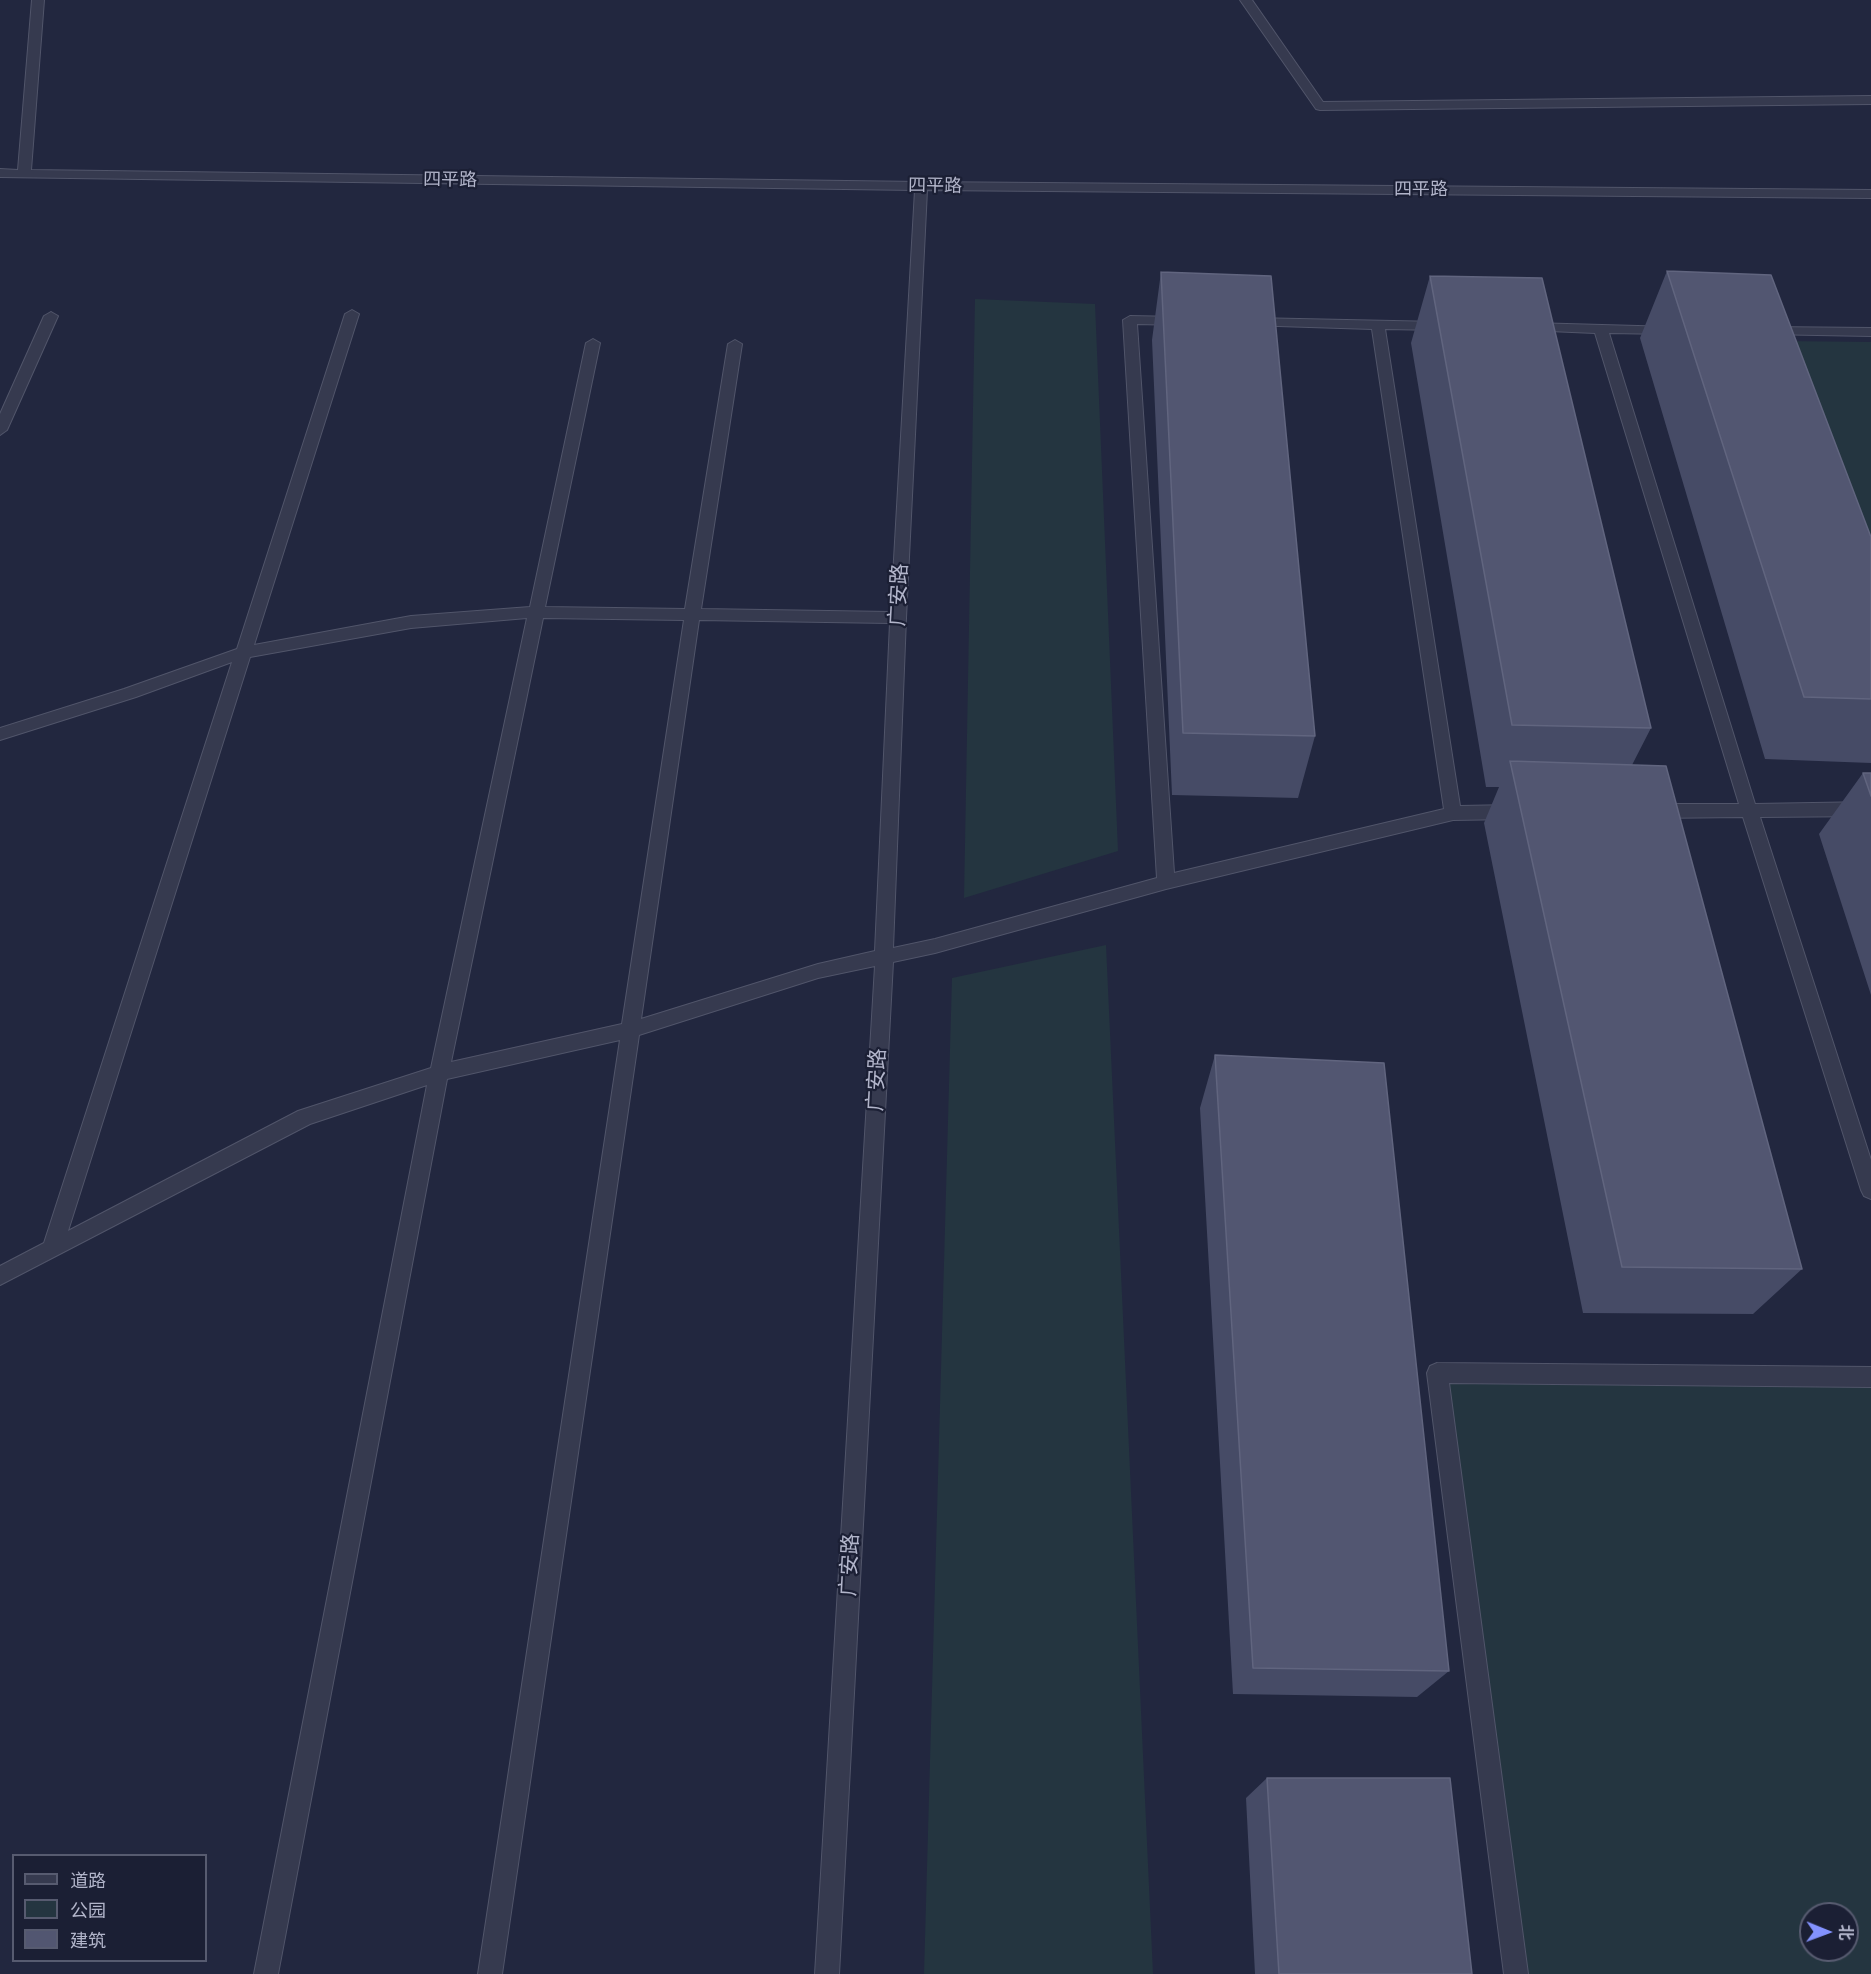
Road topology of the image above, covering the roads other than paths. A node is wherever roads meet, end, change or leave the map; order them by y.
1 (38, 0) edge
2 (1246, 0) edge
3 (1871, 100) edge
4 (0, 174) edge
5 (24, 174) junction
6 (921, 186) junction
7 (1871, 194) edge
8 (352, 314) dead end
9 (51, 316) dead end
10 (1189, 321) edge
11 (1236, 322) edge
12 (1378, 324) junction
13 (1460, 326) edge
14 (1518, 327) edge
15 (1600, 329) junction
16 (1681, 330) edge
17 (1871, 332) edge
18 (1759, 334) edge
19 (593, 343) dead end
20 (735, 344) dead end
21 (0, 430) edge
22 (536, 612) junction
23 (692, 616) junction
24 (898, 618) junction
25 (242, 653) junction
26 (0, 734) edge
27 (1871, 809) edge
28 (1749, 810) junction
29 (1642, 811) edge
30 (1524, 812) edge
31 (1453, 813) junction
32 (1166, 882) junction
33 (884, 957) junction
34 (631, 1030) junction
35 (439, 1073) junction
36 (1871, 1190) edge
37 (52, 1249) junction
38 (0, 1276) edge
39 (1871, 1377) edge
40 (266, 1974) edge
41 (490, 1974) edge
42 (827, 1974) edge
43 (1516, 1974) edge

1 - 5 street
2 - 3 street
4 - 5 street, 四平路
5 - 6 street, 四平路
6 - 7 street, 四平路
6 - 24 street, 广安路
8 - 25 street
9 - 21 street
10 - 32 street
11 - 12 street
12 - 13 street
12 - 31 street
14 - 15 street
15 - 16 street
15 - 28 street
17 - 18 street
19 - 22 street
20 - 23 street
22 - 23 street
22 - 25 street
22 - 35 street
23 - 24 street
23 - 34 street
24 - 33 street, 广安路
25 - 26 street
25 - 37 street
27 - 28 street
28 - 29 street
28 - 36 street
30 - 31 street
31 - 32 street
32 - 33 street
33 - 34 street
33 - 42 street, 广安路
34 - 35 street
34 - 41 street
35 - 37 street
35 - 40 street
37 - 38 street
39 - 43 street

